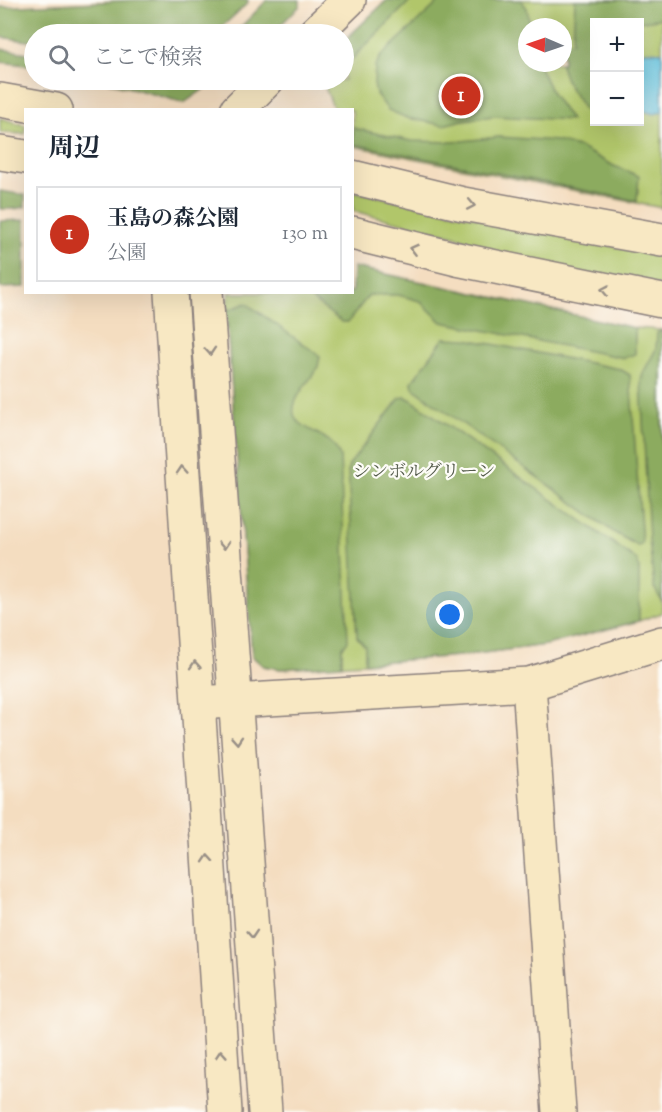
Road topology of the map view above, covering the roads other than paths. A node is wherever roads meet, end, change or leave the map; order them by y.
1 (349, 0) edge
2 (324, 24) edge
3 (257, 90) edge
4 (0, 100) edge
5 (45, 108) edge
6 (239, 108) edge
7 (0, 153) edge
8 (24, 157) edge
9 (354, 177) edge
10 (354, 233) edge
11 (662, 240) edge
12 (171, 294) edge
13 (206, 294) edge
14 (662, 302) edge
15 (662, 643) edge
16 (529, 684) junction
17 (235, 701) junction
18 (198, 704) junction
19 (225, 1112) edge
20 (265, 1112) edge
21 (559, 1112) edge

1 - 2 street
3 - 6 street
4 - 5 street
7 - 8 street
9 -> 11 street
14 -> 10 street
18 -> 12 street
13 -> 17 street
15 - 16 street
16 - 17 street
16 - 21 street
17 - 18 street
17 -> 20 street
19 -> 18 street

